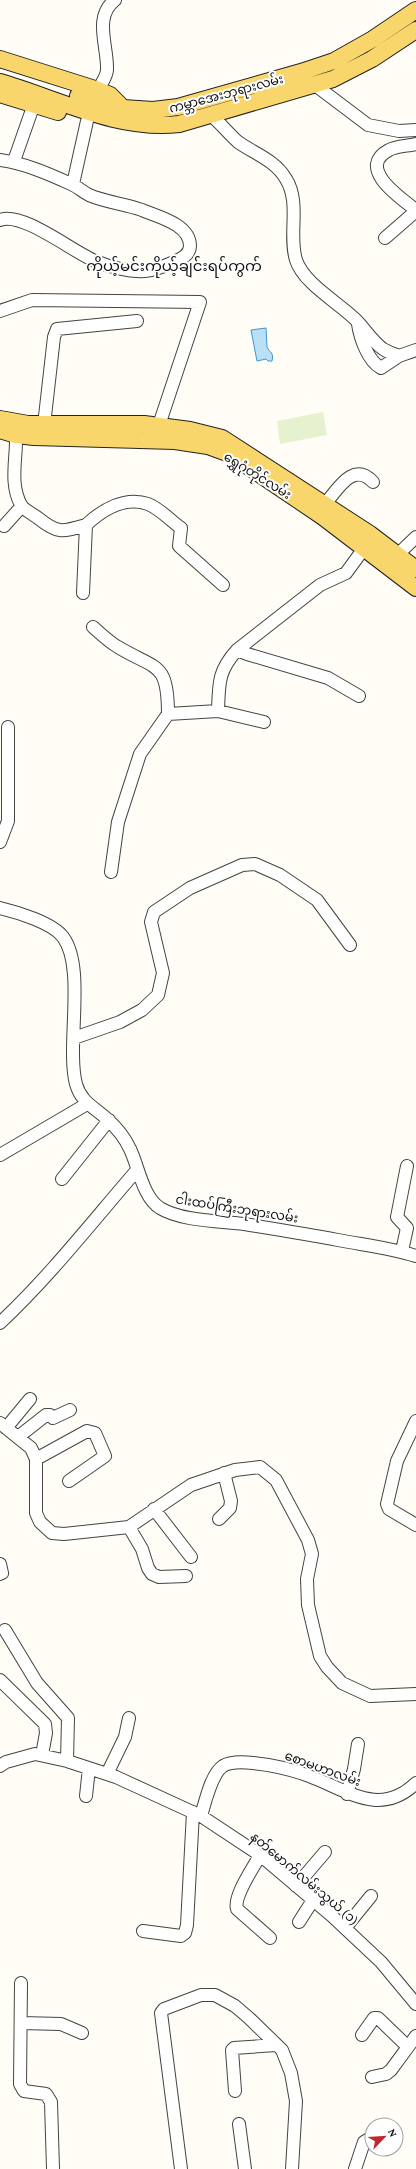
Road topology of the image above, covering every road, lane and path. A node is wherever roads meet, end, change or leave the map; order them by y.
1 (115, 0) edge
2 (416, 10) edge
3 (416, 30) edge
4 (373, 39) junction
5 (0, 59) edge
6 (372, 59) junction
7 (0, 72) edge
8 (0, 82) edge
9 (315, 85) junction
10 (98, 90) junction
11 (234, 90) junction
12 (0, 94) edge
13 (34, 104) junction
14 (230, 110) junction
15 (123, 115) junction
16 (212, 116) junction
17 (87, 121) junction
18 (416, 130) edge
19 (416, 144) edge
20 (0, 160) edge
21 (14, 161) junction
22 (73, 184) junction
23 (416, 211) edge
24 (0, 220) edge
25 (385, 238) dead end
26 (1, 307) edge
27 (137, 321) dead end
28 (357, 321) junction
29 (416, 350) edge
30 (399, 356) junction
31 (0, 419) edge
32 (44, 425) junction
33 (0, 430) edge
34 (156, 433) junction
35 (16, 435) junction
36 (372, 482) dead end
37 (325, 504) junction
38 (22, 506) junction
39 (86, 525) junction
40 (4, 526) dead end
41 (416, 537) edge
42 (365, 547) junction
43 (392, 560) junction
44 (416, 569) edge
45 (223, 585) dead end
46 (416, 588) edge
47 (83, 593) dead end
48 (93, 627) dead end
49 (237, 650) junction
50 (359, 696) dead end
51 (218, 711) junction
52 (168, 714) junction
53 (264, 722) dead end
54 (8, 727) dead end
55 (0, 784) edge
56 (9, 797) junction
57 (0, 842) edge
58 (111, 872) dead end
59 (0, 908) edge
60 (350, 945) dead end
61 (74, 1038) junction
62 (87, 1104) junction
63 (109, 1120) junction
64 (0, 1155) edge
65 (407, 1166) dead end
66 (137, 1170) junction
67 (62, 1179) dead end
68 (402, 1251) junction
69 (416, 1256) edge
70 (0, 1323) edge
71 (30, 1399) dead end
72 (70, 1410) dead end
73 (416, 1421) edge
74 (3, 1425) edge
75 (18, 1437) junction
76 (36, 1459) junction
77 (224, 1474) junction
78 (69, 1481) dead end
79 (154, 1509) junction
80 (219, 1520) dead end
81 (416, 1525) edge
82 (129, 1527) junction
83 (191, 1557) dead end
84 (0, 1564) edge
85 (0, 1574) edge
86 (186, 1576) dead end
87 (5, 1630) dead end
88 (0, 1680) edge
89 (416, 1694) edge
90 (128, 1718) dead end
91 (358, 1744) dead end
92 (42, 1755) junction
93 (67, 1761) junction
94 (0, 1766) edge
95 (89, 1768) junction
96 (107, 1774) junction
97 (416, 1783) edge
98 (347, 1794) junction
99 (86, 1796) dead end
100 (197, 1814) junction
101 (325, 1852) dead end
102 (260, 1855) junction
103 (296, 1886) junction
104 (371, 1896) dead end
105 (313, 1900) junction
106 (299, 1922) dead end
107 (345, 1928) junction
108 (143, 1930) dead end
109 (270, 1938) dead end
110 (21, 1983) dead end
111 (416, 2004) edge
112 (21, 2023) junction
113 (82, 2033) dead end
114 (362, 2035) dead end
115 (416, 2036) edge
116 (276, 2045) junction
117 (408, 2047) junction
118 (372, 2077) dead end
119 (235, 2091) dead end
120 (239, 2124) dead end
121 (364, 2142) edge
122 (53, 2169) edge
123 (181, 2169) edge
124 (245, 2169) edge
125 (292, 2169) edge
126 (355, 2169) edge

1 - 10 street
2 - 4 main road, ကမ္ဘာအေးဘုရားလမ်း
3 - 6 main road, ကမ္ဘာအေးဘုရားလမ်း
4 - 6 main road
4 - 11 main road, ကမ္ဘာအေးဘုရားလမ်း
5 - 10 main road
6 - 9 main road, ကမ္ဘာအေးဘုရားလမ်း
7 - 15 main road, ကမ္ဘာအေးဘုရားလမ်း
8 - 15 main road, ကမ္ဘာအေးဘုရားလမ်း
9 - 14 main road, ကမ္ဘာအေးဘုရားလမ်း
9 - 18 street
10 - 15 main road
11 - 14 main road
11 - 15 main road, ကမ္ဘာအေးဘုရားလမ်း
12 - 13 main road
13 - 17 main road
13 - 21 street
14 - 16 main road, ကမ္ဘာအေးဘုရားလမ်း
15 - 16 main road, ကမ္ဘာအေးဘုရားလမ်း
15 - 17 main road
16 - 28 street, ကမ္ဘာအေးဘုရားလမ်း
17 - 22 street
19 - 23 street
20 - 21 street
21 - 22 street
22 - 24 street
23 - 25 street
26 - 34 street
27 - 32 street
28 - 30 street, ကမ္ဘာအေးဘုရားလမ်း
28 - 30 street
29 - 30 street
31 - 32 main road, ရွှေဂုံတိုင်လမ်း
32 - 34 main road, ရွှေဂုံတိုင်လမ်း
33 - 35 main road, ရွှေဂုံတိုင်လမ်း
34 - 35 main road, ရွှေဂုံတိုင်လမ်း
34 - 37 main road, ရွှေဂုံတိုင်လမ်း
34 - 42 main road, ရွှေဂုံတိုင်လမ်း
35 - 38 street
36 - 37 street
37 - 43 main road, ရွှေဂုံတိုင်လမ်း
38 - 39 street
38 - 40 street
39 - 45 street
39 - 47 street
41 - 43 street
42 - 43 main road, ရွှေဂုံတိုင်လမ်း
42 - 49 street
43 - 44 main road, ရွှေဂုံတိုင်လမ်း
43 - 46 main road, ရွှေဂုံတိုင်လမ်း
48 - 52 street
49 - 50 street
49 - 51 street
51 - 52 street
51 - 53 street
52 - 58 street
54 - 56 street
55 - 56 street
56 - 57 street
59 - 61 street, ငါးထပ်ကြီးဘုရားလမ်း
60 - 61 street
61 - 62 street, ငါးထပ်ကြီးဘုရားလမ်း
62 - 63 street, ငါးထပ်ကြီးဘုရားလမ်း
62 - 64 street
63 - 66 street, ငါးထပ်ကြီးဘုရားလမ်း
63 - 67 street
65 - 68 street
66 - 68 street, ငါးထပ်ကြီးဘုရားလမ်း
66 - 70 street
68 - 69 street, ငါးထပ်ကြီးဘုရားလမ်း
71 - 74 street
72 - 75 street
73 - 81 street
74 - 75 street
75 - 76 street
76 - 78 street
76 - 82 street
77 - 79 street
77 - 80 street
77 - 89 street
79 - 82 street
79 - 83 street
82 - 86 street
84 - 85 street
87 - 93 street
88 - 92 street
90 - 96 street
91 - 98 street
92 - 93 street, နတ်မောက်လမ်းသွယ် (၁)
92 - 94 street, နတ်မောက်လမ်းသွယ် (၁)
93 - 95 street, နတ်မောက်လမ်းသွယ် (၁)
95 - 96 street, နတ်မောက်လမ်းသွယ် (၁)
95 - 99 street
96 - 100 street, နတ်မောက်လမ်းသွယ် (၁)
97 - 98 street, စောမဟာလမ်း
98 - 100 street, စောမဟာလမ်း
100 - 102 street, နတ်မောက်လမ်းသွယ် (၁)
100 - 108 street, စောမဟာလမ်း
101 - 103 street
102 - 103 street, နတ်မောက်လမ်းသွယ် (၁)
102 - 109 street
103 - 105 street, နတ်မောက်လမ်းသွယ် (၁)
104 - 107 street
105 - 106 street
105 - 107 street, နတ်မောက်လမ်းသွယ် (၁)
107 - 111 street, နတ်မောက်လမ်းသွယ် (၁)
110 - 112 street
112 - 113 street
112 - 122 street
114 - 117 street
115 - 117 street
116 - 119 street
116 - 123 street
116 - 125 street
117 - 118 street
120 - 124 street
121 - 126 street

